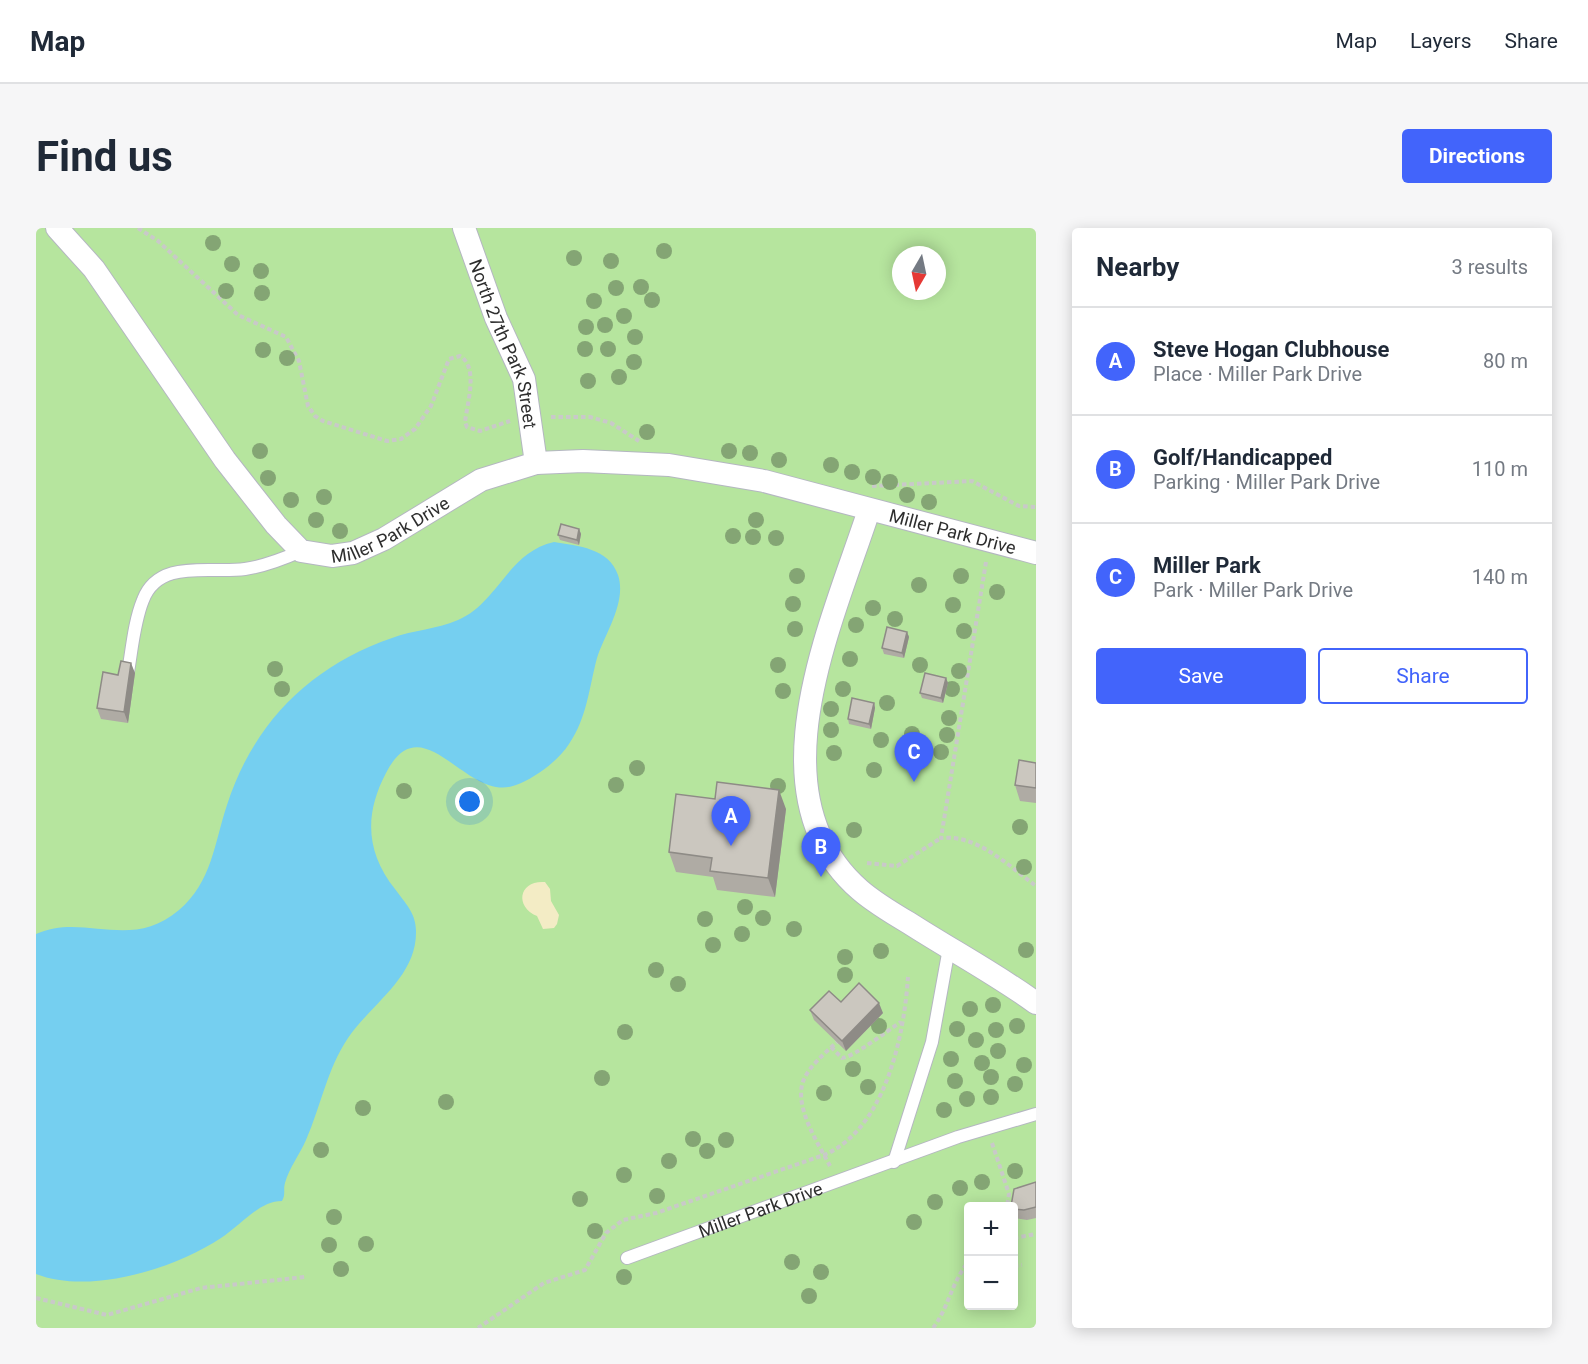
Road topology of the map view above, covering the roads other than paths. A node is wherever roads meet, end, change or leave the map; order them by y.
1 (57, 228) edge
2 (464, 228) edge
3 (536, 463) junction
4 (869, 510) junction
5 (302, 551) junction
6 (1036, 553) edge
7 (128, 672) edge
8 (949, 948) junction
9 (1036, 1004) edge
10 (1036, 1114) edge
11 (894, 1162) junction
12 (627, 1258) dead end

1 - 5 street, Miller Park Drive
2 - 3 street, North 27th Park Street
3 - 4 street, Miller Park Drive
3 - 5 street, Miller Park Drive
4 - 6 street, Miller Park Drive
4 - 8 street, Miller Park Drive
5 - 7 lane
8 - 9 street, Miller Park Drive
8 - 11 lane
10 - 11 lane, Miller Park Drive
11 - 12 lane, Miller Park Drive

